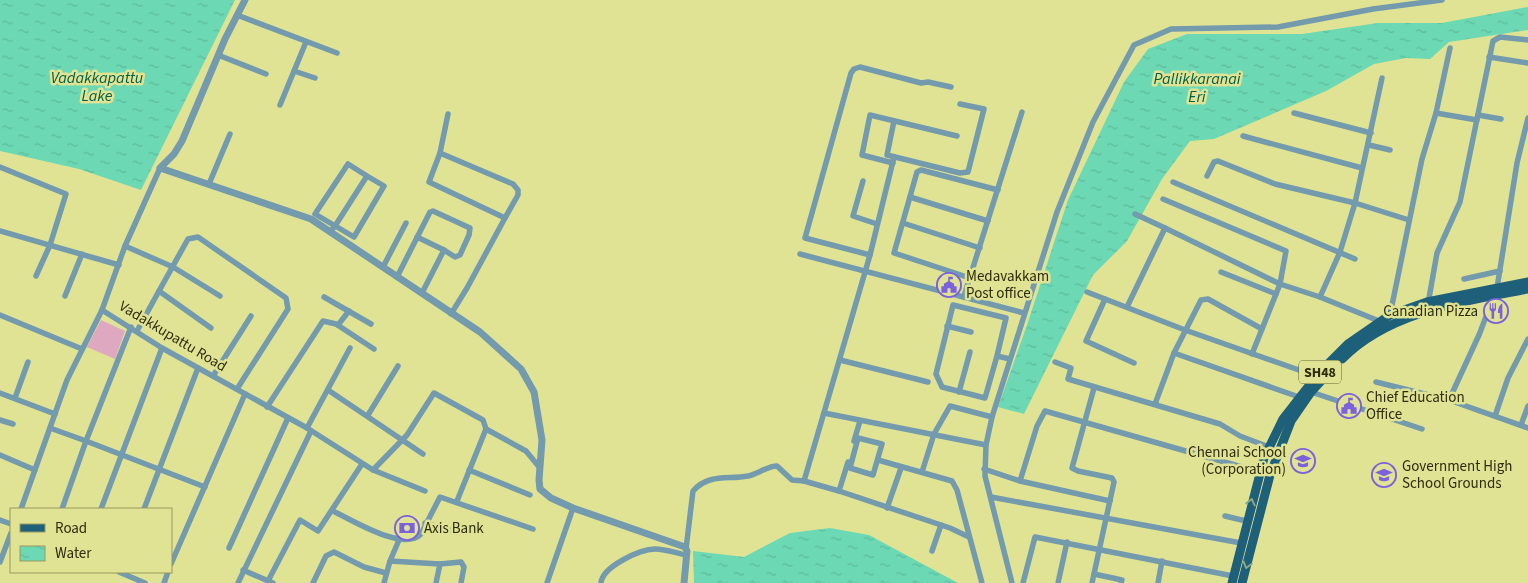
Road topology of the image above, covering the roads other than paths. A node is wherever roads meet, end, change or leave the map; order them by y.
1 (245, 0) edge
2 (1442, 0) edge
3 (237, 15) junction
4 (1528, 40) edge
5 (306, 42) junction
6 (1450, 48) dead end
7 (337, 53) dead end
8 (218, 55) junction
9 (1490, 57) junction
10 (1528, 63) edge
11 (294, 71) junction
12 (266, 74) dead end
13 (315, 78) dead end
14 (1382, 78) dead end
15 (951, 87) dead end
16 (960, 104) dead end
17 (280, 105) dead end
18 (1022, 112) dead end
19 (1294, 113) dead end
20 (1436, 113) junction
21 (448, 114) dead end
22 (1477, 117) junction
23 (1528, 118) edge
24 (1501, 119) dead end
25 (894, 121) junction
26 (1371, 133) junction
27 (230, 134) dead end
28 (957, 136) dead end
29 (1243, 136) dead end
30 (1369, 145) junction
31 (1390, 150) dead end
32 (440, 153) junction
33 (894, 160) junction
34 (0, 167) edge
35 (160, 168) junction
36 (1362, 168) junction
37 (367, 176) junction
38 (1207, 176) dead end
39 (862, 181) dead end
40 (1173, 182) dead end
41 (209, 184) junction
42 (998, 190) junction
43 (910, 196) junction
44 (1163, 199) dead end
45 (1355, 203) junction
46 (1134, 214) dead end
47 (313, 216) junction
48 (504, 218) junction
49 (1409, 220) junction
50 (988, 221) junction
51 (406, 223) dead end
52 (903, 223) junction
53 (877, 224) junction
54 (335, 226) junction
55 (1165, 228) junction
56 (0, 231) edge
57 (330, 232) junction
58 (354, 237) junction
59 (417, 237) junction
60 (50, 245) junction
61 (350, 245) junction
62 (125, 246) junction
63 (980, 248) junction
64 (444, 250) junction
65 (1340, 252) junction
66 (82, 254) junction
67 (800, 254) dead end
68 (870, 255) junction
69 (1355, 259) dead end
70 (119, 264) junction
71 (173, 267) junction
72 (383, 267) junction
73 (864, 271) junction
74 (1500, 271) junction
75 (1221, 272) dead end
76 (36, 276) dead end
77 (397, 277) junction
78 (970, 278) junction
79 (1464, 279) dead end
80 (1528, 282) edge
81 (1280, 284) junction
82 (1528, 289) edge
83 (159, 291) junction
84 (1087, 292) dead end
85 (1495, 292) junction
86 (422, 293) junction
87 (1276, 294) junction
88 (65, 296) dead end
89 (220, 296) dead end
90 (964, 296) junction
91 (1320, 296) junction
92 (324, 297) dead end
93 (1105, 299) junction
94 (982, 301) junction
95 (1127, 307) junction
96 (1428, 307) junction
97 (102, 310) junction
98 (979, 310) junction
99 (349, 311) junction
100 (1024, 313) junction
101 (451, 314) junction
102 (0, 315) edge
103 (1390, 315) junction
104 (251, 316) dead end
105 (1379, 321) junction
106 (371, 324) dead end
107 (338, 326) junction
108 (947, 326) junction
109 (131, 327) junction
110 (211, 328) dead end
111 (1262, 329) junction
112 (1185, 330) junction
113 (137, 331) junction
114 (971, 332) dead end
115 (1528, 339) edge
116 (162, 348) junction
117 (350, 348) dead end
118 (374, 349) dead end
119 (82, 350) junction
120 (970, 352) dead end
121 (1174, 353) junction
122 (1252, 354) junction
123 (997, 356) junction
124 (1010, 359) junction
125 (840, 360) junction
126 (28, 362) dead end
127 (1055, 362) dead end
128 (1134, 363) dead end
129 (398, 366) dead end
130 (198, 368) junction
131 (213, 376) junction
132 (1316, 376) junction
133 (928, 382) dead end
134 (1376, 382) dead end
135 (1094, 388) junction
136 (237, 389) junction
137 (328, 390) junction
138 (959, 392) junction
139 (1311, 392) junction
140 (0, 394) edge
141 (245, 394) junction
142 (1299, 396) junction
143 (15, 398) junction
144 (1448, 400) junction
145 (1155, 404) junction
146 (1528, 406) edge
147 (267, 407) junction
148 (824, 413) junction
149 (55, 414) junction
150 (368, 415) junction
151 (1495, 416) junction
152 (992, 417) junction
153 (288, 418) junction
154 (0, 420) edge
155 (860, 421) junction
156 (1086, 421) junction
157 (13, 424) dead end
158 (1521, 425) junction
159 (50, 428) junction
160 (1528, 428) edge
161 (486, 429) junction
162 (1422, 429) dead end
163 (309, 430) junction
164 (934, 434) junction
165 (403, 440) junction
166 (86, 441) junction
167 (986, 445) junction
168 (1269, 447) junction
169 (120, 454) junction
170 (423, 454) dead end
171 (0, 456) edge
172 (879, 460) junction
173 (362, 464) junction
174 (541, 468) junction
175 (901, 468) junction
176 (158, 469) junction
177 (35, 470) junction
178 (373, 470) junction
179 (469, 470) junction
180 (984, 470) junction
181 (1260, 471) junction
182 (922, 472) junction
183 (1270, 475) junction
184 (804, 481) junction
185 (1020, 481) junction
186 (206, 487) junction
187 (424, 491) dead end
188 (839, 491) junction
189 (530, 495) dead end
190 (991, 497) junction
191 (457, 501) junction
192 (1110, 501) junction
193 (21, 508) edge
194 (62, 508) edge
195 (101, 508) edge
196 (144, 508) edge
197 (573, 508) junction
198 (887, 508) junction
199 (333, 511) junction
200 (1226, 516) dead end
201 (1106, 519) junction
202 (1246, 521) junction
203 (426, 523) junction
204 (941, 525) junction
205 (534, 529) dead end
206 (457, 532) dead end
207 (10, 536) edge
208 (969, 537) junction
209 (399, 540) junction
210 (1067, 542) junction
211 (1241, 543) junction
212 (229, 548) dead end
213 (1099, 548) junction
214 (686, 552) junction
215 (932, 552) dead end
216 (390, 561) junction
217 (1162, 561) junction
218 (0, 562) edge
219 (172, 562) edge
220 (440, 564) junction
221 (244, 570) junction
222 (125, 573) edge
223 (386, 573) junction
224 (1094, 574) junction
225 (1232, 579) edge
226 (270, 582) edge
227 (145, 583) edge
228 (238, 583) edge
229 (313, 583) edge
230 (384, 583) edge
231 (436, 583) edge
232 (461, 583) edge
233 (547, 583) edge
234 (601, 583) edge
235 (684, 583) edge
236 (982, 583) edge
237 (1012, 583) edge
238 (1023, 583) edge
239 (1058, 583) edge
240 (1092, 583) edge
241 (1121, 583) edge
242 (1158, 583) edge
243 (1242, 583) edge

1 - 3 street, Vadakkupattu Road
2 - 100 street
3 - 5 street
3 - 8 street, Vadakkupattu Road
4 - 9 street
5 - 7 street
5 - 11 street
6 - 20 street
8 - 12 street
8 - 35 street, Vadakkupattu Road
9 - 10 street
9 - 22 street
11 - 13 street
11 - 17 street
14 - 26 street
15 - 68 street
16 - 33 street
18 - 42 street
19 - 26 street
20 - 22 street
20 - 49 street
21 - 32 street
22 - 24 street
22 - 96 street
23 - 74 street
25 - 28 street
25 - 33 street
25 - 33 street
26 - 30 street
27 - 41 street
29 - 36 street
30 - 31 street
30 - 36 street
32 - 48 street
32 - 48 street
33 - 53 street
34 - 60 street
35 - 41 street
35 - 62 street, Vadakkupattu Road
36 - 45 street
37 - 47 street
37 - 54 street
37 - 58 street
38 - 45 street
39 - 53 street
40 - 65 street
41 - 47 street
42 - 43 street
42 - 50 street
43 - 50 street
43 - 52 street
44 - 81 street
45 - 49 street
45 - 65 street
46 - 55 street
47 - 54 street
47 - 57 street
48 - 101 street
49 - 103 street
50 - 63 street
51 - 72 street
52 - 63 street
52 - 78 street
53 - 68 street
54 - 57 street
54 - 58 street
55 - 81 street
55 - 95 street
56 - 60 street
57 - 61 street
58 - 61 street
59 - 64 street
59 - 64 street
59 - 77 street
60 - 66 street
60 - 76 street
61 - 72 street
62 - 70 street, Vadakkupattu Road
62 - 71 street
63 - 78 street
64 - 86 street
65 - 69 street
65 - 91 street
66 - 70 street
66 - 88 street
67 - 73 street
68 - 73 street
70 - 97 street, Vadakkupattu Road
71 - 83 street
71 - 89 street
71 - 136 street
72 - 77 street
73 - 90 street
73 - 125 street
74 - 79 street
74 - 85 street
75 - 87 street
77 - 86 street
78 - 90 street
80 - 85 main road, SH48
81 - 87 street
81 - 91 street
82 - 85 main road, SH48
83 - 110 street
83 - 113 street
84 - 93 street
85 - 96 main road, SH48
85 - 144 street
86 - 101 street
87 - 111 street
90 - 94 street
91 - 105 street
92 - 99 street
93 - 95 street
93 - 128 street
94 - 98 street
94 - 100 street
95 - 112 street
96 - 103 main road, SH48
96 - 139 main road, SH48
97 - 109 street, Vadakkupattu Road
97 - 119 street
98 - 108 street
98 - 123 street
99 - 106 street
99 - 107 street
100 - 124 street
101 - 174 street
102 - 119 street
103 - 105 main road, SH48
104 - 131 street
105 - 132 main road, SH48
107 - 118 street
107 - 147 street
108 - 114 street
108 - 138 street
109 - 113 street, Vadakkupattu Road
109 - 166 street
111 - 112 street
111 - 122 street
112 - 121 street
112 - 122 street
113 - 116 street, Vadakkupattu Road
115 - 151 street
116 - 130 street, Vadakkupattu Road
116 - 169 street
117 - 137 street
119 - 149 street
120 - 138 street
121 - 142 street
121 - 145 street
122 - 132 street
123 - 124 street
123 - 138 street
124 - 152 street
125 - 133 street
125 - 148 street
126 - 143 street
127 - 135 street
129 - 150 street
130 - 131 street, Vadakkupattu Road
130 - 176 street
131 - 136 street, Vadakkupattu Road
132 - 142 main road, SH48
134 - 144 street
135 - 145 street
135 - 156 street
136 - 141 street, Vadakkupattu Road
137 - 150 street
137 - 163 street
139 - 162 street
139 - 183 main road, SH48
140 - 143 street
141 - 147 street, Vadakkupattu Road
141 - 186 street
142 - 168 main road, SH48
143 - 149 street
144 - 151 street
145 - 168 street
146 - 158 street
147 - 153 street, Vadakkupattu Road
148 - 155 street
148 - 184 street
149 - 159 street
150 - 165 street
151 - 158 street
152 - 164 street
152 - 167 street
153 - 163 street, Vadakkupattu Road
153 - 212 street
154 - 157 street
155 - 164 street
155 - 188 street
156 - 181 street
156 - 185 street
156 - 192 street
158 - 160 street
159 - 166 street
159 - 177 street
161 - 165 street
161 - 174 street
161 - 179 street
163 - 173 street, Vadakkupattu Road
163 - 221 street
164 - 167 street
164 - 182 street
165 - 170 street
165 - 178 street
166 - 169 street
166 - 194 street
167 - 180 street
168 - 181 main road, SH48
169 - 176 street
169 - 195 street
171 - 177 street
172 - 172 street
172 - 175 street
173 - 178 street, Vadakkupattu Road
173 - 199 street
174 - 197 street
175 - 182 street
175 - 198 street
176 - 186 street
176 - 196 street
177 - 193 street
178 - 187 street, Vadakkupattu Road
179 - 189 street
179 - 191 street
180 - 185 street
180 - 190 street
181 - 183 street
202 -> 181 main road, SH48
182 - 208 street
183 -> 243 main road, SH48
184 - 188 street
184 - 214 street
185 - 192 street
186 - 219 street
188 - 198 street
190 - 201 street
190 - 237 street
191 - 203 street
191 - 205 street
192 - 201 street
197 - 214 street
197 - 233 street
198 - 204 street
199 - 209 street
199 - 226 street
200 - 202 street
201 - 211 street
201 - 213 street
202 - 211 main road, SH48
203 - 206 street
203 - 209 street
204 - 208 street
204 - 215 street
207 - 218 street
208 - 236 street
209 - 216 street
210 - 213 street
210 - 238 street
210 - 239 street
211 - 225 main road, SH48
213 - 217 street
213 - 224 street
214 - 234 street
214 - 235 street
216 - 220 street
216 - 223 street
217 - 225 street
217 - 242 street
220 - 231 street
220 - 232 street
221 - 226 street
221 - 228 street
222 - 227 street
223 - 229 street
223 - 230 street
224 - 240 street
224 - 241 street

